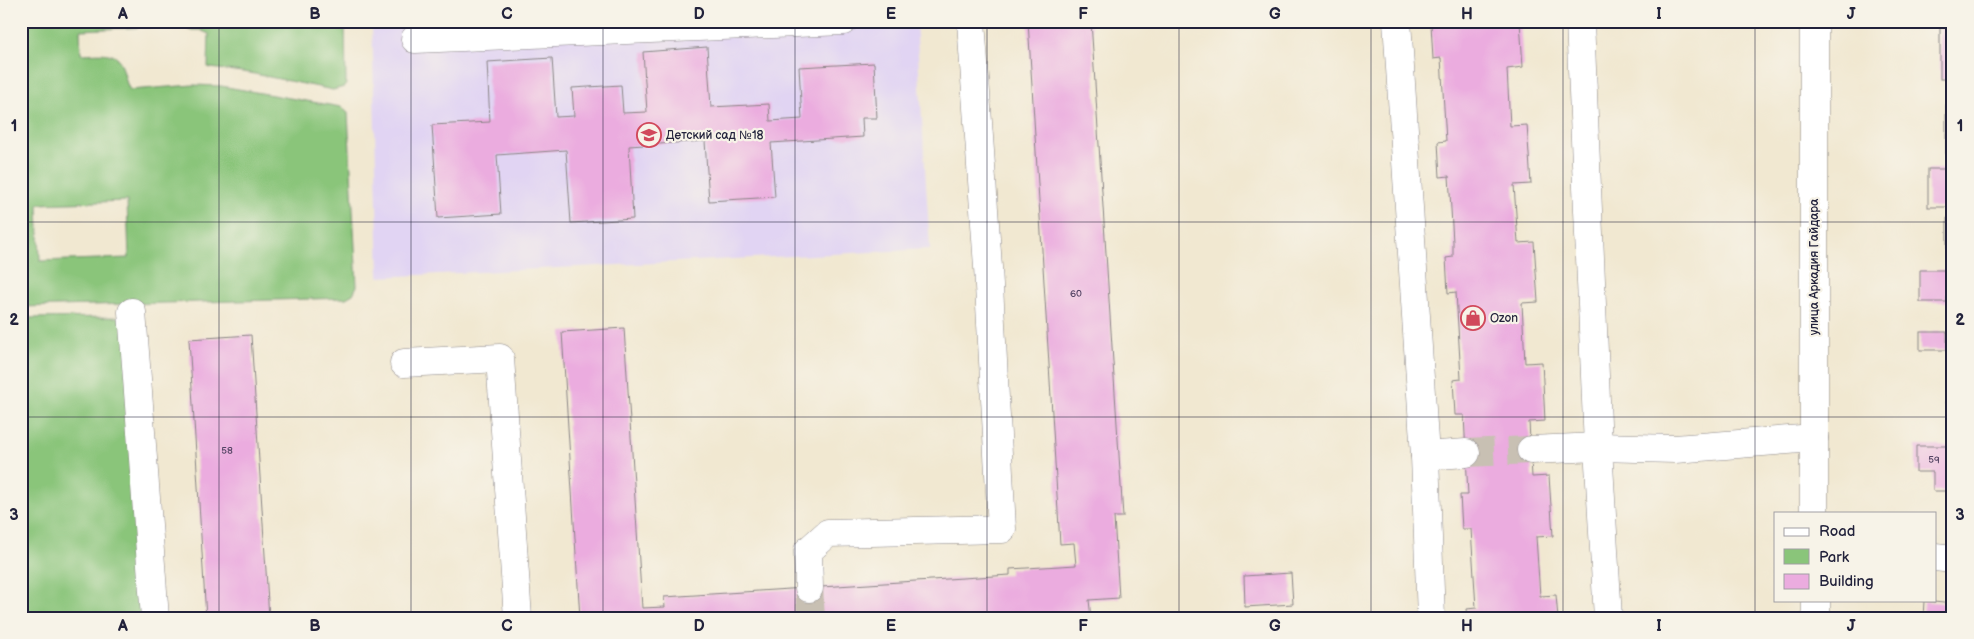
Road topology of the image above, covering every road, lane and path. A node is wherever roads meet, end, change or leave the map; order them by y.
1 (843, 21) edge
2 (971, 21) edge
3 (1397, 21) edge
4 (1580, 21) edge
5 (1814, 21) edge
6 (415, 40) dead end
7 (132, 312) dead end
8 (404, 363) dead end
9 (1814, 438) junction
10 (1598, 448) junction
11 (1531, 450) tunnel mouth
12 (1466, 453) tunnel mouth
13 (1426, 456) junction
14 (1814, 512) edge
15 (1936, 557) edge
16 (1953, 559) edge
17 (808, 588) tunnel mouth
18 (1816, 602) edge
19 (155, 618) edge
20 (518, 618) edge
21 (1431, 618) edge
22 (1608, 618) edge
23 (1816, 618) edge

1 - 6 main road
2 - 17 main road
3 - 13 main road
4 - 10 main road
5 - 9 main road, улица Аркадия Гайдара
7 - 19 main road
8 - 20 main road
9 - 10 main road
9 - 14 main road, улица Аркадия Гайдара
10 - 11 main road
10 - 22 main road
12 - 13 main road
13 - 21 main road
15 - 16 main road
18 - 23 main road

